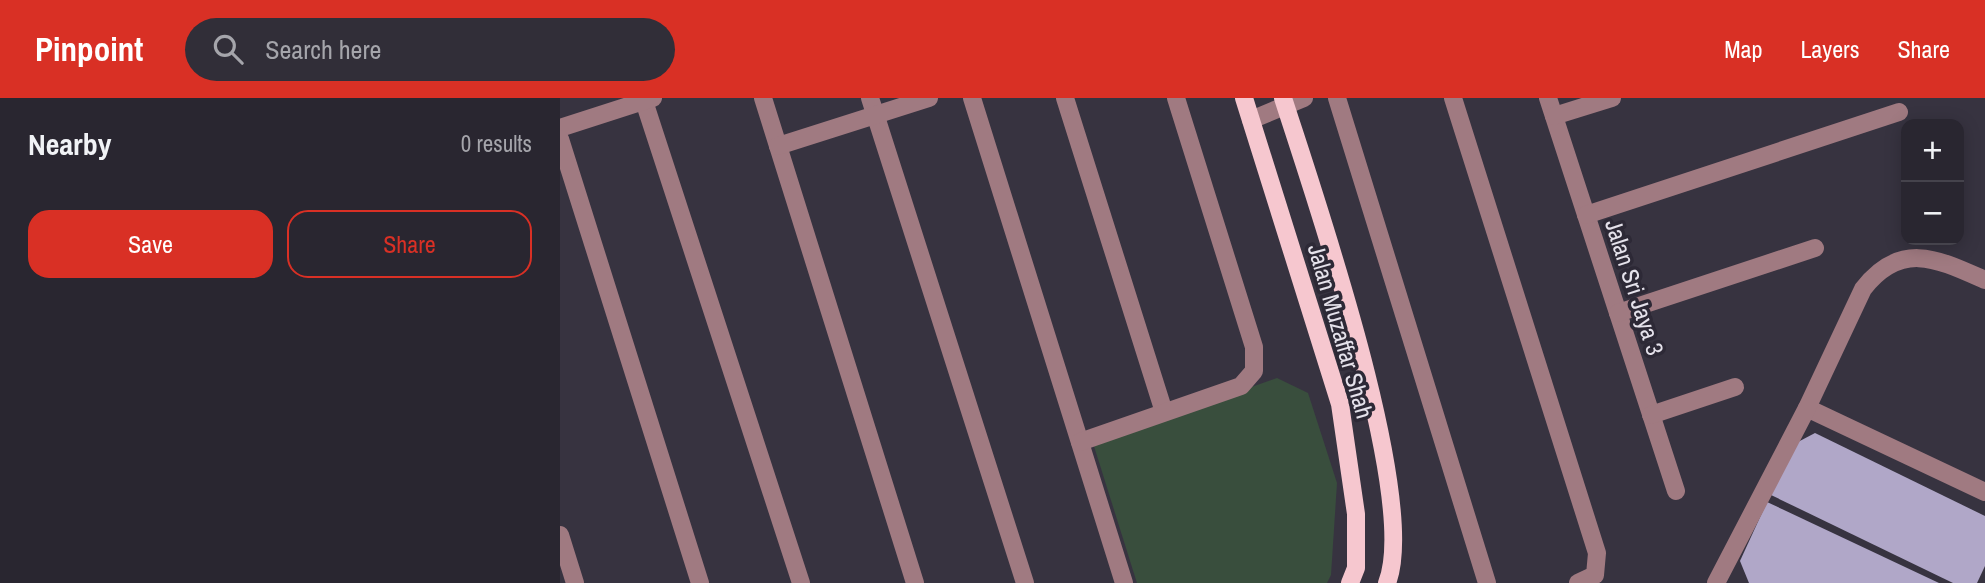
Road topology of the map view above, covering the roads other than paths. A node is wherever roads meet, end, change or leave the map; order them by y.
1 (763, 98) edge
2 (929, 98) edge
3 (972, 98) edge
4 (1065, 98) edge
5 (1176, 98) edge
6 (1244, 98) edge
7 (1304, 98) edge
8 (1337, 98) edge
9 (1453, 98) edge
10 (1548, 98) edge
11 (1612, 98) edge
12 (647, 99) edge
13 (1284, 102) edge
14 (873, 107) edge
15 (1899, 112) dead end
16 (1554, 116) junction
17 (1251, 120) junction
18 (560, 128) edge
19 (560, 139) edge
20 (778, 146) junction
21 (1586, 215) junction
22 (1815, 248) dead end
23 (1985, 280) edge
24 (1618, 313) junction
25 (1735, 387) dead end
26 (1807, 408) junction
27 (1164, 412) junction
28 (1651, 415) junction
29 (1080, 442) junction
30 (1676, 491) dead end
31 (1985, 492) edge
32 (560, 535) edge
33 (575, 583) edge
34 (700, 583) edge
35 (801, 583) edge
36 (915, 583) edge
37 (1025, 583) edge
38 (1124, 583) edge
39 (1350, 583) edge
40 (1387, 583) edge
41 (1487, 583) edge
42 (1578, 583) edge
43 (1716, 583) edge

1 - 20 street
2 - 14 street
3 - 29 street
4 - 27 street
5 - 27 street
6 - 17 main road, Jalan Muzaffar Shah
7 - 13 street
8 - 41 street
9 - 42 street
10 - 16 street, Jalan Sri Jaya 3
11 - 16 street
12 - 18 street
12 - 35 street
13 - 17 street
13 - 40 main road, Jalan Muzaffar Shah
14 - 20 street
14 - 37 street
15 - 21 street
16 - 21 street, Jalan Sri Jaya 3
17 - 39 main road, Jalan Muzaffar Shah
19 - 34 street
20 - 36 street
21 - 24 street, Jalan Sri Jaya 3
22 - 24 street
23 - 26 street
24 - 28 street, Jalan Sri Jaya 3
25 - 28 street
26 - 31 street
26 - 43 street
27 - 29 street
28 - 30 street, Jalan Sri Jaya 3
29 - 38 street
32 - 33 street

